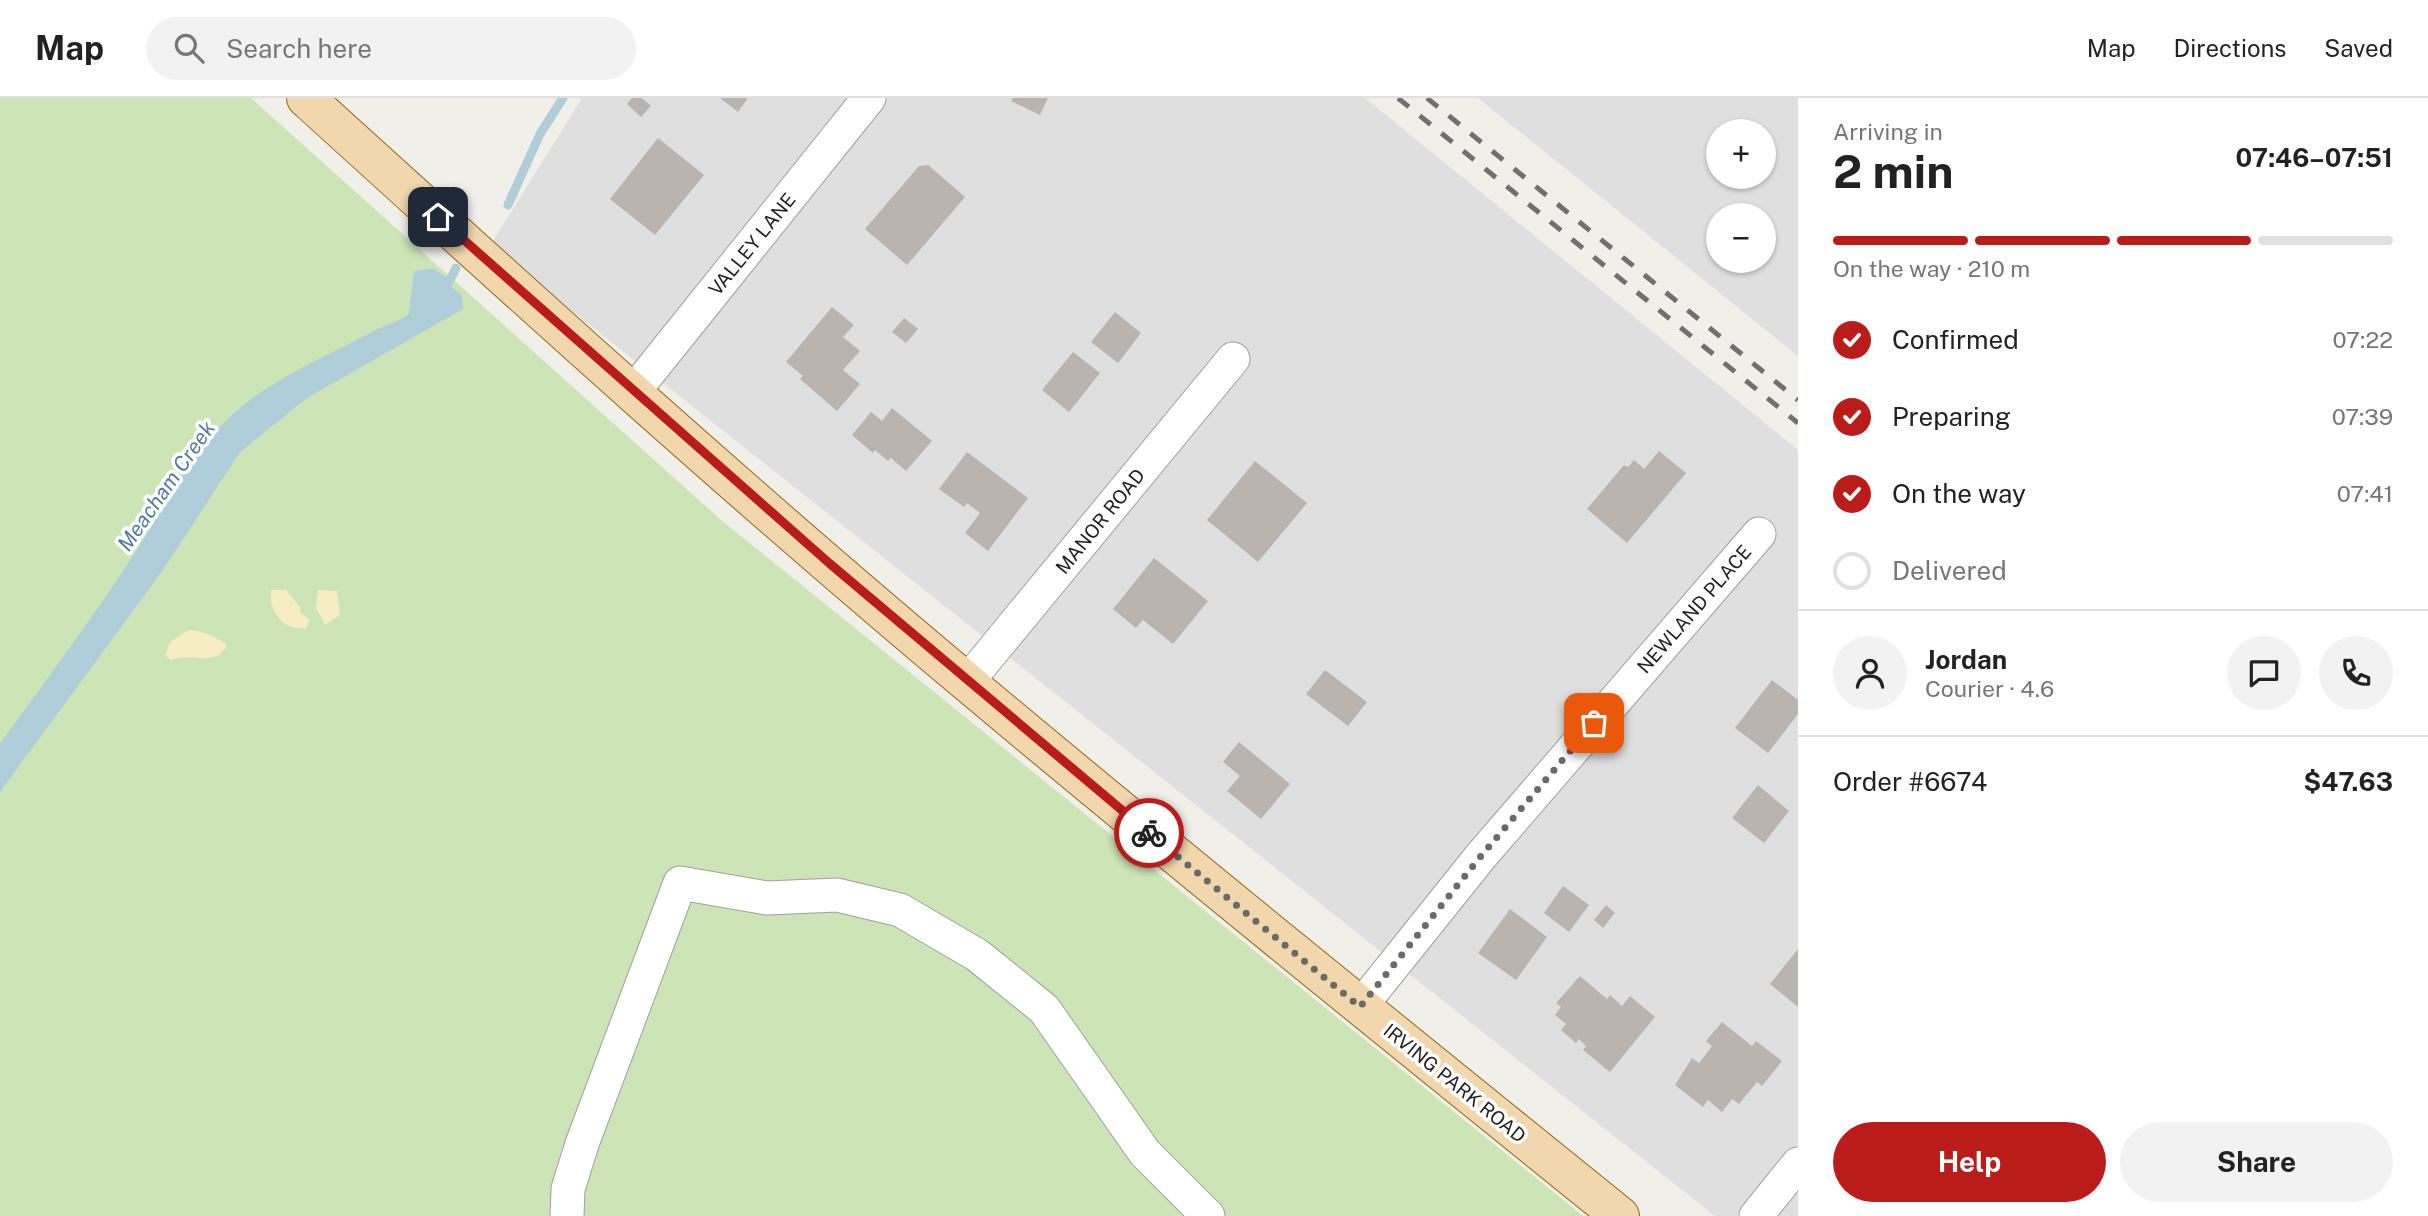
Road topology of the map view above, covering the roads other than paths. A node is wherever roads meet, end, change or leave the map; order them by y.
1 (306, 98) edge
2 (869, 98) edge
3 (1233, 359) dead end
4 (634, 391) junction
5 (1759, 534) dead end
6 (967, 682) junction
7 (1360, 1007) junction
8 (1798, 1164) edge
9 (567, 1216) edge
10 (1208, 1216) edge
11 (1620, 1216) edge
12 (1756, 1216) edge

1 - 4 main road, IRVING PARK ROAD
2 - 4 street, VALLEY LANE
3 - 6 street, MANOR ROAD
4 - 6 main road, IRVING PARK ROAD
5 - 7 street, NEWLAND PLACE
6 - 7 main road, IRVING PARK ROAD
7 - 11 main road, IRVING PARK ROAD
8 - 12 street
9 - 10 street

